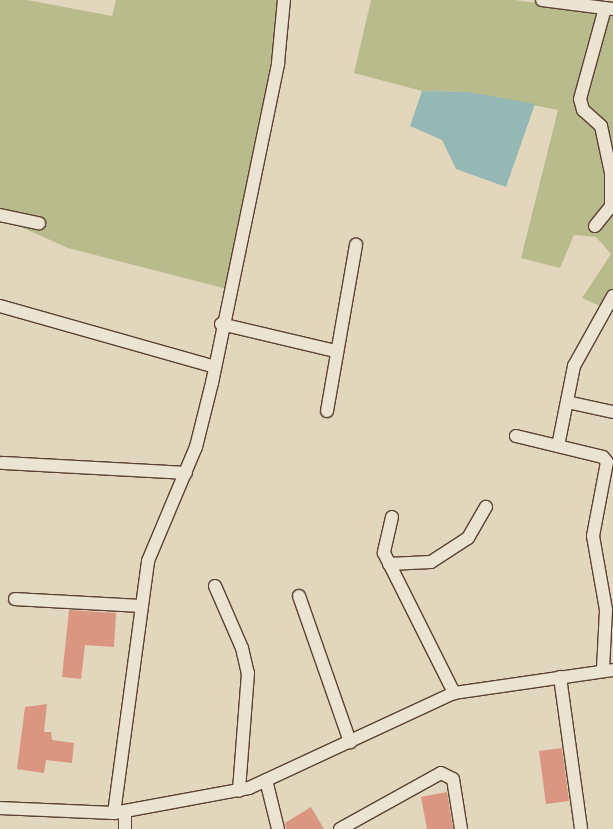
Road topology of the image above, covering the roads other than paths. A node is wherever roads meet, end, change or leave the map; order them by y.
1 (284, 0) edge
2 (542, 0) edge
3 (609, 8) edge
4 (0, 215) edge
5 (39, 223) dead end
6 (595, 226) dead end
7 (356, 245) dead end
8 (613, 296) edge
9 (0, 306) edge
10 (221, 324) junction
11 (335, 351) junction
12 (215, 366) junction
13 (566, 402) junction
14 (327, 411) dead end
15 (613, 412) edge
16 (516, 436) dead end
17 (558, 446) junction
18 (2, 463) dead end
19 (186, 473) junction
20 (486, 507) dead end
21 (392, 517) dead end
22 (389, 564) junction
23 (215, 586) dead end
24 (298, 596) dead end
25 (15, 599) dead end
26 (140, 606) junction
27 (608, 670) edge
28 (560, 677) junction
29 (454, 693) junction
30 (350, 742) junction
31 (266, 780) junction
32 (239, 791) junction
33 (0, 808) edge
34 (120, 812) junction
35 (124, 829) edge
36 (278, 829) edge
37 (340, 829) edge
38 (461, 829) edge
39 (581, 829) edge

1 - 10 street
2 - 3 street
3 - 6 street
4 - 5 street
7 - 11 street
8 - 13 street
9 - 12 street
10 - 11 street
10 - 12 street
11 - 14 street
12 - 19 street
13 - 15 street
13 - 17 street
16 - 17 street
17 - 27 street
18 - 19 street
19 - 26 street
20 - 22 street
21 - 22 street
22 - 29 street
23 - 32 street
24 - 30 street
25 - 26 street
26 - 34 street
27 - 28 street
28 - 29 street
28 - 39 street
29 - 30 street
30 - 31 street
31 - 32 street
31 - 36 street
32 - 34 street
33 - 34 street
34 - 35 street
37 - 38 street

